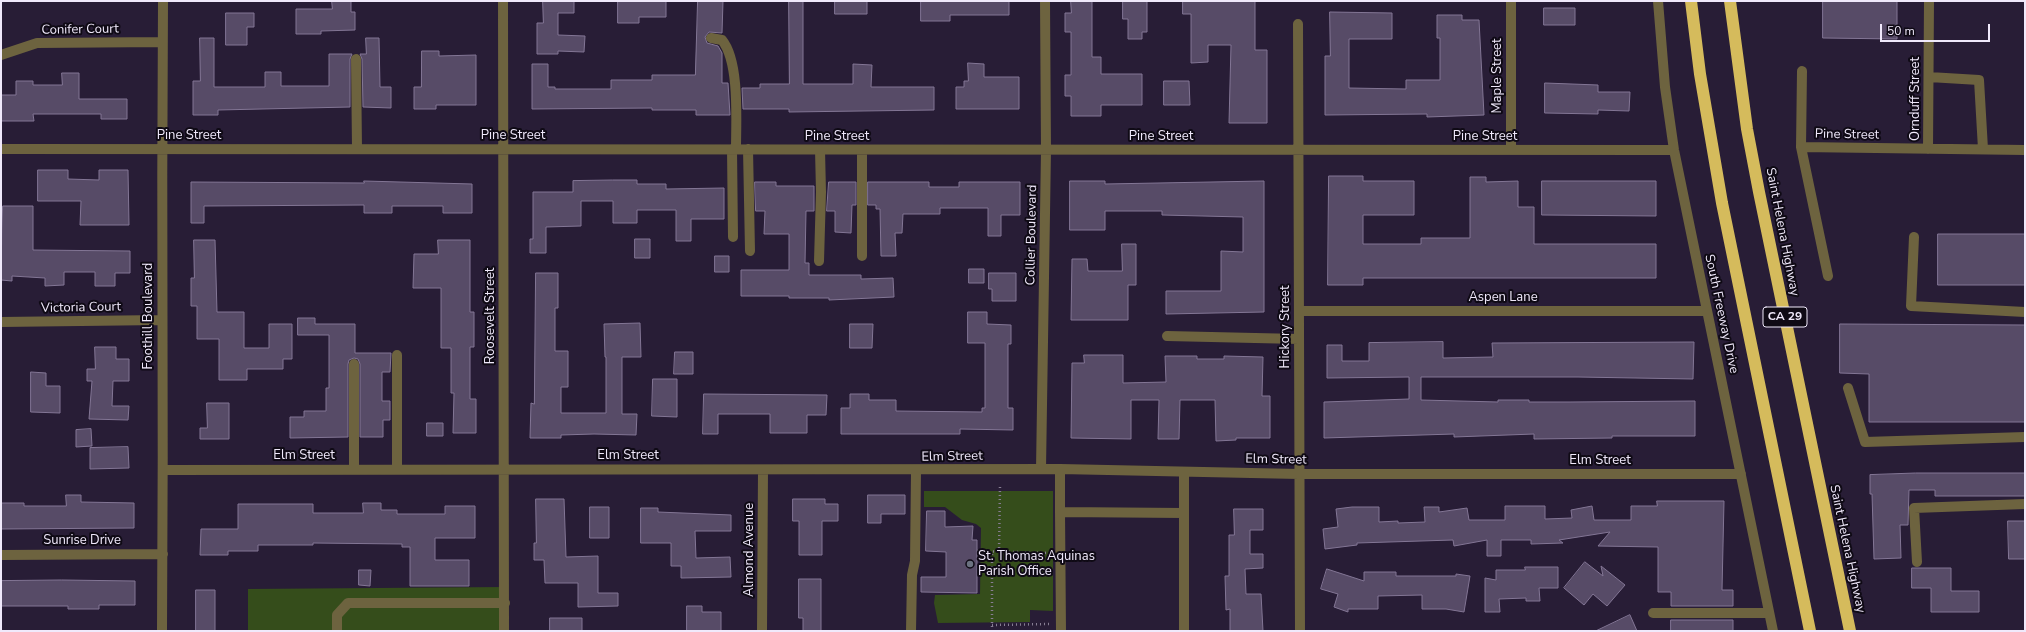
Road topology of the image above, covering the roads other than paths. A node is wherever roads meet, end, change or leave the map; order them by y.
1 (163, 1) edge
2 (503, 1) edge
3 (1045, 1) edge
4 (1511, 1) edge
5 (1658, 1) edge
6 (1691, 1) edge
7 (1730, 1) edge
8 (1929, 1) edge
9 (1298, 24) dead end
10 (711, 38) dead end
11 (162, 42) junction
12 (1, 55) edge
13 (356, 59) dead end
14 (1802, 71) dead end
15 (1929, 77) junction
16 (1801, 147) junction
17 (503, 148) junction
18 (1, 149) edge
19 (162, 149) junction
20 (357, 149) junction
21 (734, 149) junction
22 (748, 149) junction
23 (1928, 149) junction
24 (1983, 149) junction
25 (820, 150) junction
26 (862, 150) junction
27 (1046, 150) junction
28 (1298, 150) junction
29 (1511, 150) junction
30 (1674, 150) junction
31 (2025, 150) edge
32 (733, 236) dead end
33 (1914, 237) dead end
34 (750, 251) dead end
35 (862, 256) dead end
36 (819, 260) dead end
37 (1828, 276) dead end
38 (1299, 311) junction
39 (1707, 311) junction
40 (2025, 312) edge
41 (161, 320) junction
42 (1, 322) edge
43 (1167, 336) dead end
44 (1299, 339) junction
45 (397, 354) dead end
46 (354, 364) dead end
47 (1848, 388) dead end
48 (2025, 437) edge
49 (354, 469) junction
50 (397, 469) junction
51 (505, 469) junction
52 (1041, 469) junction
53 (1060, 469) junction
54 (164, 470) junction
55 (763, 470) junction
56 (916, 470) junction
57 (1184, 472) junction
58 (1299, 474) junction
59 (1740, 474) junction
60 (2025, 504) edge
61 (1060, 512) junction
62 (1184, 513) junction
63 (163, 554) junction
64 (1, 555) edge
65 (1917, 562) dead end
66 (505, 603) junction
67 (1653, 612) dead end
68 (1769, 612) junction
69 (1061, 628) edge
70 (162, 631) edge
71 (337, 631) edge
72 (504, 631) edge
73 (762, 631) edge
74 (911, 631) edge
75 (1184, 631) edge
76 (1300, 631) edge
77 (1773, 631) edge
78 (1810, 631) edge
79 (1850, 631) edge

1 - 11 street, Foothill Boulevard
2 - 17 street, Roosevelt Street
3 - 27 street, Collier Boulevard
4 - 29 street, Maple Street
5 - 30 street, South Freeway Drive
6 - 78 highway, CA 29
7 - 79 highway, Saint Helena Highway / CA 29
8 - 15 street, Ornduff Street
9 - 28 street, Hickory Street
10 - 21 street
11 - 12 street, Conifer Court
11 - 19 street, Foothill Boulevard
13 - 20 street
14 - 16 street
15 - 23 street, Ornduff Street
15 - 24 street
16 - 23 street, Pine Street
16 - 37 street, Pine Street
17 - 20 street, Pine Street
17 - 21 street, Pine Street
17 - 51 street, Roosevelt Street
18 - 19 street, Pine Street
19 - 20 street, Pine Street
19 - 41 street, Foothill Boulevard
21 - 22 street, Pine Street
21 - 32 street
22 - 25 street, Pine Street
22 - 34 street
23 - 24 street, Pine Street
24 - 31 street, Pine Street
25 - 26 street, Pine Street
25 - 36 street
26 - 27 street, Pine Street
26 - 35 street
27 - 28 street, Pine Street
27 - 52 street, Collier Boulevard
28 - 29 street, Pine Street
28 - 38 street, Hickory Street
29 - 30 street, Pine Street
30 - 39 street, South Freeway Drive
33 - 40 street
38 - 39 street, Aspen Lane
38 - 44 street, Hickory Street
39 - 59 street, South Freeway Drive
41 - 42 street, Victoria Court
41 - 54 street, Foothill Boulevard
43 - 44 street
44 - 58 street, Hickory Street
45 - 50 street
46 - 49 street
47 - 48 street
49 - 50 street, Elm Street
49 - 54 street, Elm Street
50 - 51 street, Elm Street
51 - 55 street, Elm Street
51 - 66 street, Roosevelt Street
52 - 53 street, Elm Street
52 - 56 street, Elm Street
53 - 57 street, Elm Street
53 - 61 street
54 - 63 street, Foothill Boulevard
55 - 56 street, Elm Street
55 - 73 street, Almond Avenue
56 - 74 street
57 - 58 street, Elm Street
57 - 62 street
58 - 59 street, Elm Street
58 - 76 street, Hickory Street
59 - 68 street, South Freeway Drive
60 - 65 street
61 - 62 street
61 - 69 street
62 - 75 street
63 - 64 street, Sunrise Drive
63 - 70 street, Foothill Boulevard
66 - 71 street
66 - 72 street, Roosevelt Street
67 - 68 street
68 - 77 street, South Freeway Drive

